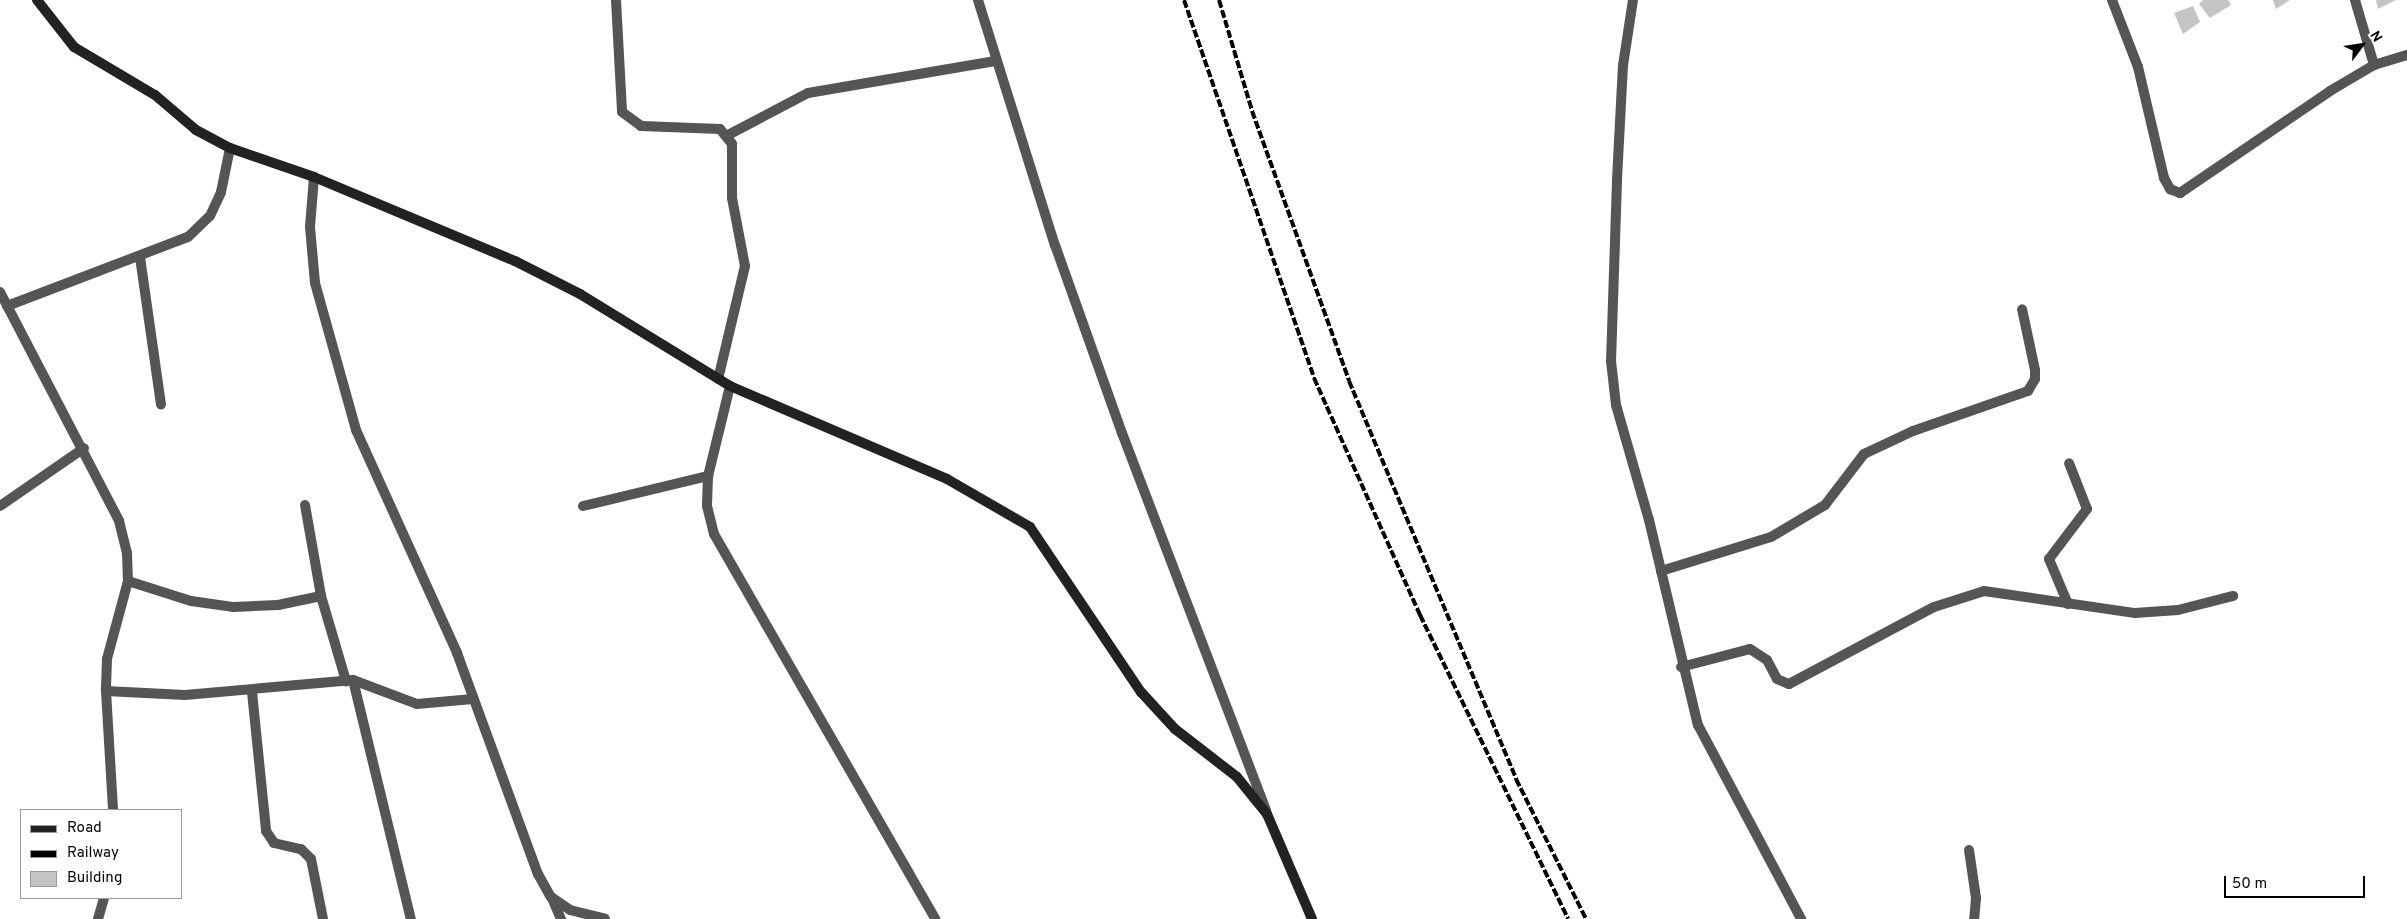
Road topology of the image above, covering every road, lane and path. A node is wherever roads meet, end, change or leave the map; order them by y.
1 (37, 0) edge
2 (616, 0) edge
3 (978, 0) edge
4 (1633, 0) edge
5 (2112, 0) edge
6 (2355, 0) edge
7 (2407, 55) edge
8 (995, 61) junction
9 (2374, 65) junction
10 (728, 135) junction
11 (230, 148) junction
12 (314, 177) junction
13 (140, 258) junction
14 (0, 292) edge
15 (7, 306) junction
16 (2022, 309) dead end
17 (718, 379) junction
18 (730, 386) junction
19 (161, 405) dead end
20 (84, 448) junction
21 (2069, 463) dead end
22 (708, 476) junction
23 (305, 505) dead end
24 (0, 506) edge
25 (583, 506) dead end
26 (1661, 572) junction
27 (128, 581) junction
28 (321, 596) junction
29 (2233, 596) dead end
30 (2068, 604) junction
31 (1681, 667) junction
32 (350, 681) junction
33 (106, 691) junction
34 (252, 692) junction
35 (473, 699) junction
36 (113, 809) edge
37 (1267, 814) junction
38 (1969, 850) dead end
39 (551, 897) junction
40 (104, 899) edge
41 (98, 919) edge
42 (323, 919) edge
43 (411, 919) edge
44 (561, 919) edge
45 (605, 919) edge
46 (935, 919) edge
47 (1312, 919) edge
48 (1801, 919) edge
49 (1974, 919) edge

1 - 11 main road
2 - 10 street
3 - 8 street
4 - 26 street
5 - 9 street
6 - 9 street
7 - 9 street
8 - 10 street
8 - 37 street
10 - 17 street
11 - 12 main road
11 - 13 street
12 - 17 main road
12 - 35 street
13 - 15 street
13 - 19 street
14 - 15 street
15 - 20 street
16 - 26 street
17 - 18 main road
18 - 22 street
18 - 37 main road
20 - 24 street
20 - 27 street
21 - 30 street
22 - 25 street
22 - 46 street
23 - 28 street
26 - 31 street
27 - 28 street
27 - 33 street
28 - 32 street
29 - 30 street
30 - 31 street
31 - 48 street
32 - 34 street
32 - 35 street
32 - 43 street
33 - 34 street
33 - 36 street
34 - 42 street
35 - 39 street
37 - 47 main road
38 - 49 street
39 - 44 street
39 - 45 street
40 - 41 street

